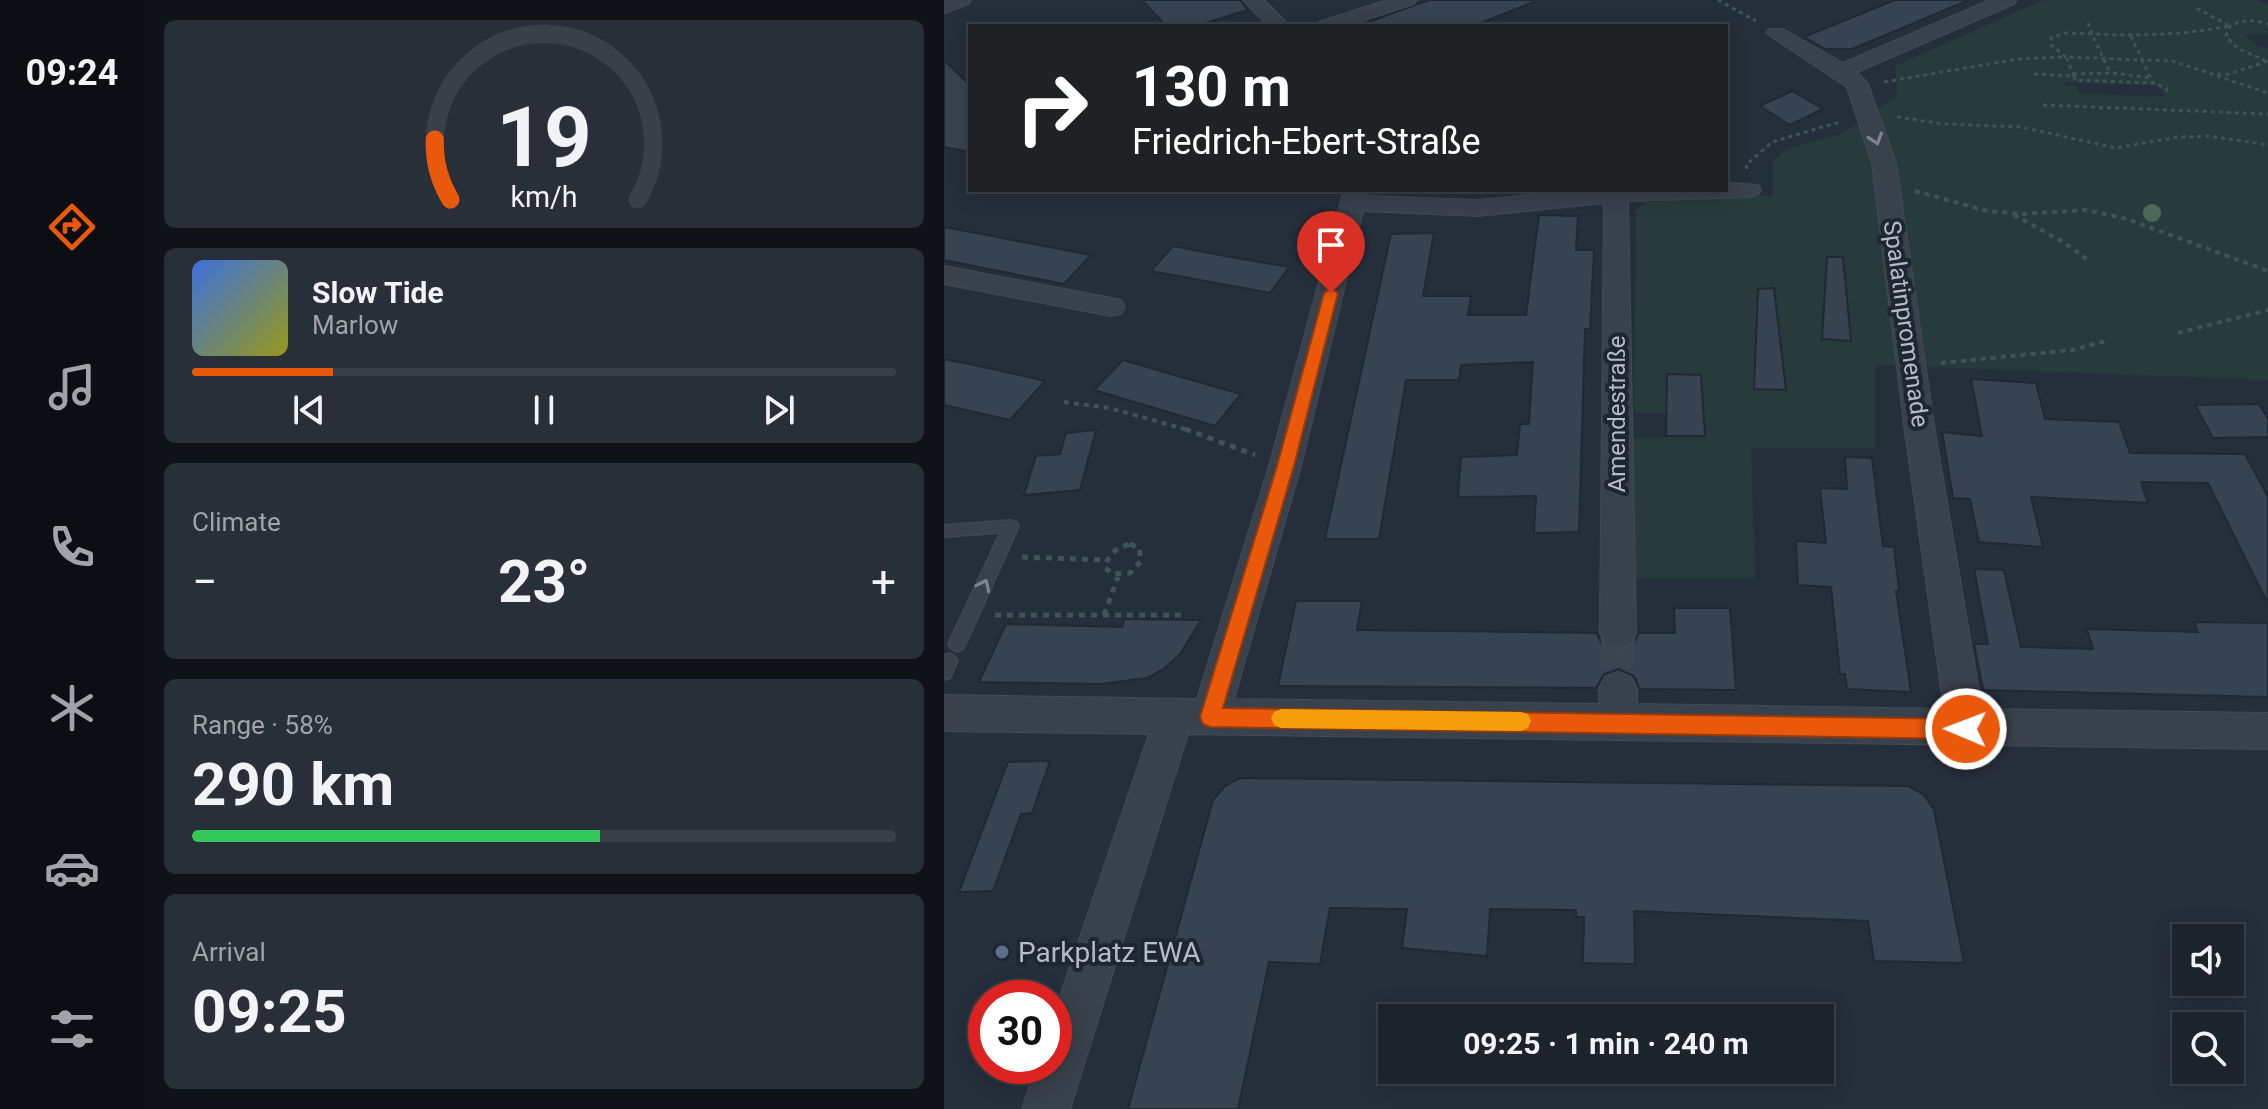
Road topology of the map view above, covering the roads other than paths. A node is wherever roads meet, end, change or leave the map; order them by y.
1 (961, 0) edge
2 (1253, 0) edge
3 (1407, 0) edge
4 (2007, 0) edge
5 (944, 7) edge
6 (1278, 24) edge
7 (1332, 24) edge
8 (1776, 33) road end
9 (1850, 77) junction
10 (1728, 190) edge
11 (1749, 190) road end
12 (1616, 193) edge
13 (1355, 197) edge
14 (944, 275) edge
15 (1111, 307) dead end
16 (944, 531) edge
17 (1618, 633) tunnel mouth
18 (957, 644) dead end
19 (944, 713) edge
20 (1192, 717) junction
21 (1966, 729) junction
22 (2268, 731) edge
23 (1046, 1109) edge

1 - 5 street
2 - 6 street
3 - 7 street
4 - 9 street
8 - 9 street
9 -> 21 street, Spalatinpromenade
10 - 11 street
12 - 13 street
12 - 17 street, Amendestraße
13 - 20 street
14 - 15 street
18 -> 16 lane
19 - 20 street
20 - 21 street
20 - 23 street
21 - 22 street

